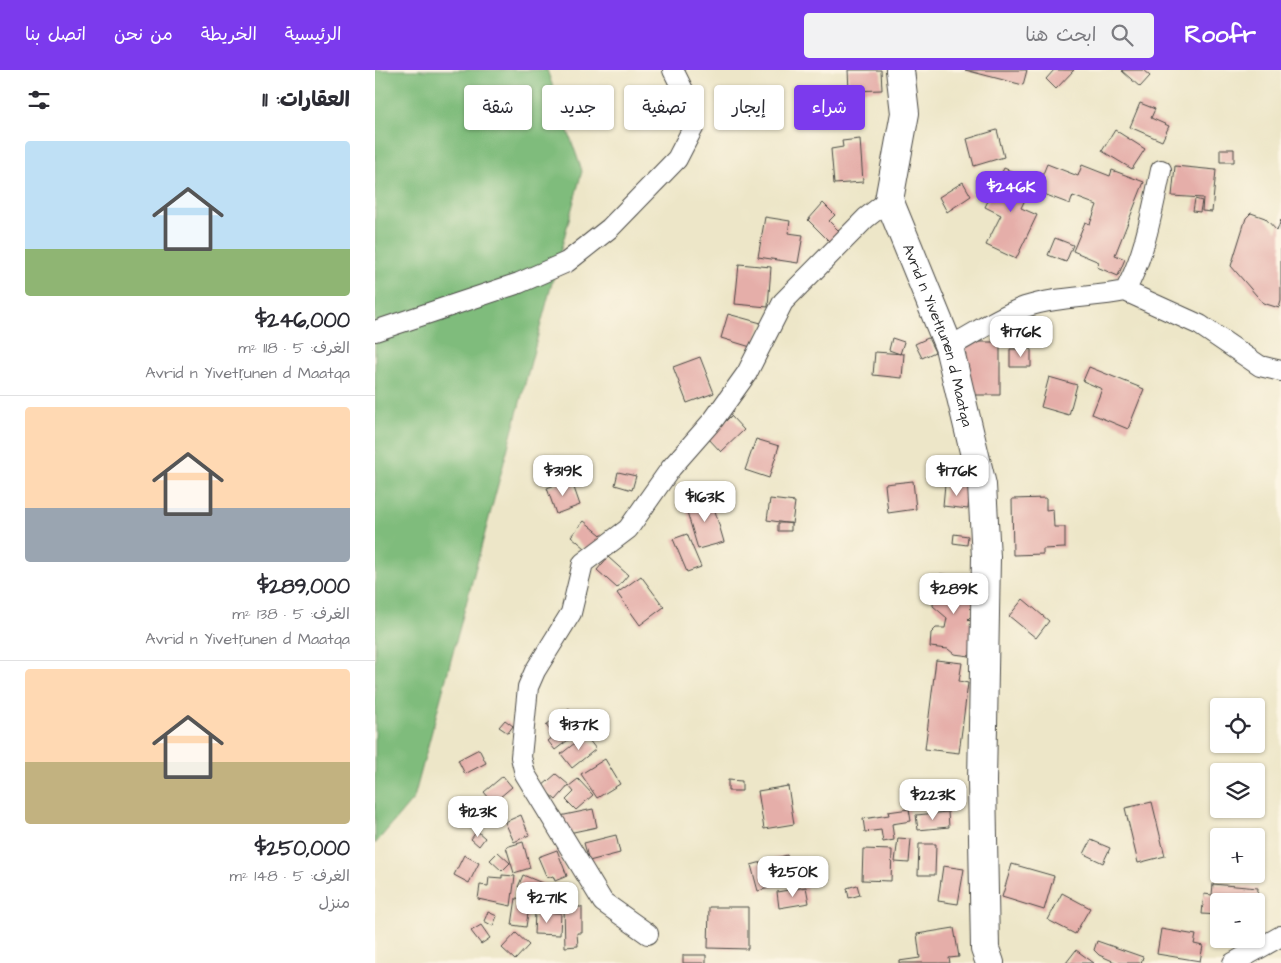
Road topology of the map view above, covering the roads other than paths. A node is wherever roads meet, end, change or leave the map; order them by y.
1 (673, 70) edge
2 (900, 70) edge
3 (1161, 170) dead end
4 (889, 200) junction
5 (1125, 291) junction
6 (375, 331) edge
7 (949, 346) junction
8 (1281, 371) edge
9 (648, 934) dead end
10 (1281, 936) edge
11 (990, 963) edge
12 (1233, 963) edge

1 - 6 street
2 - 4 main road
3 - 5 street
4 - 7 main road, Avrid n Yivetṛunen d Maatqa
4 - 9 street
5 - 7 street
5 - 8 street
7 - 11 main road, Avrid n Yivetṛunen d Maatqa
10 - 12 street

